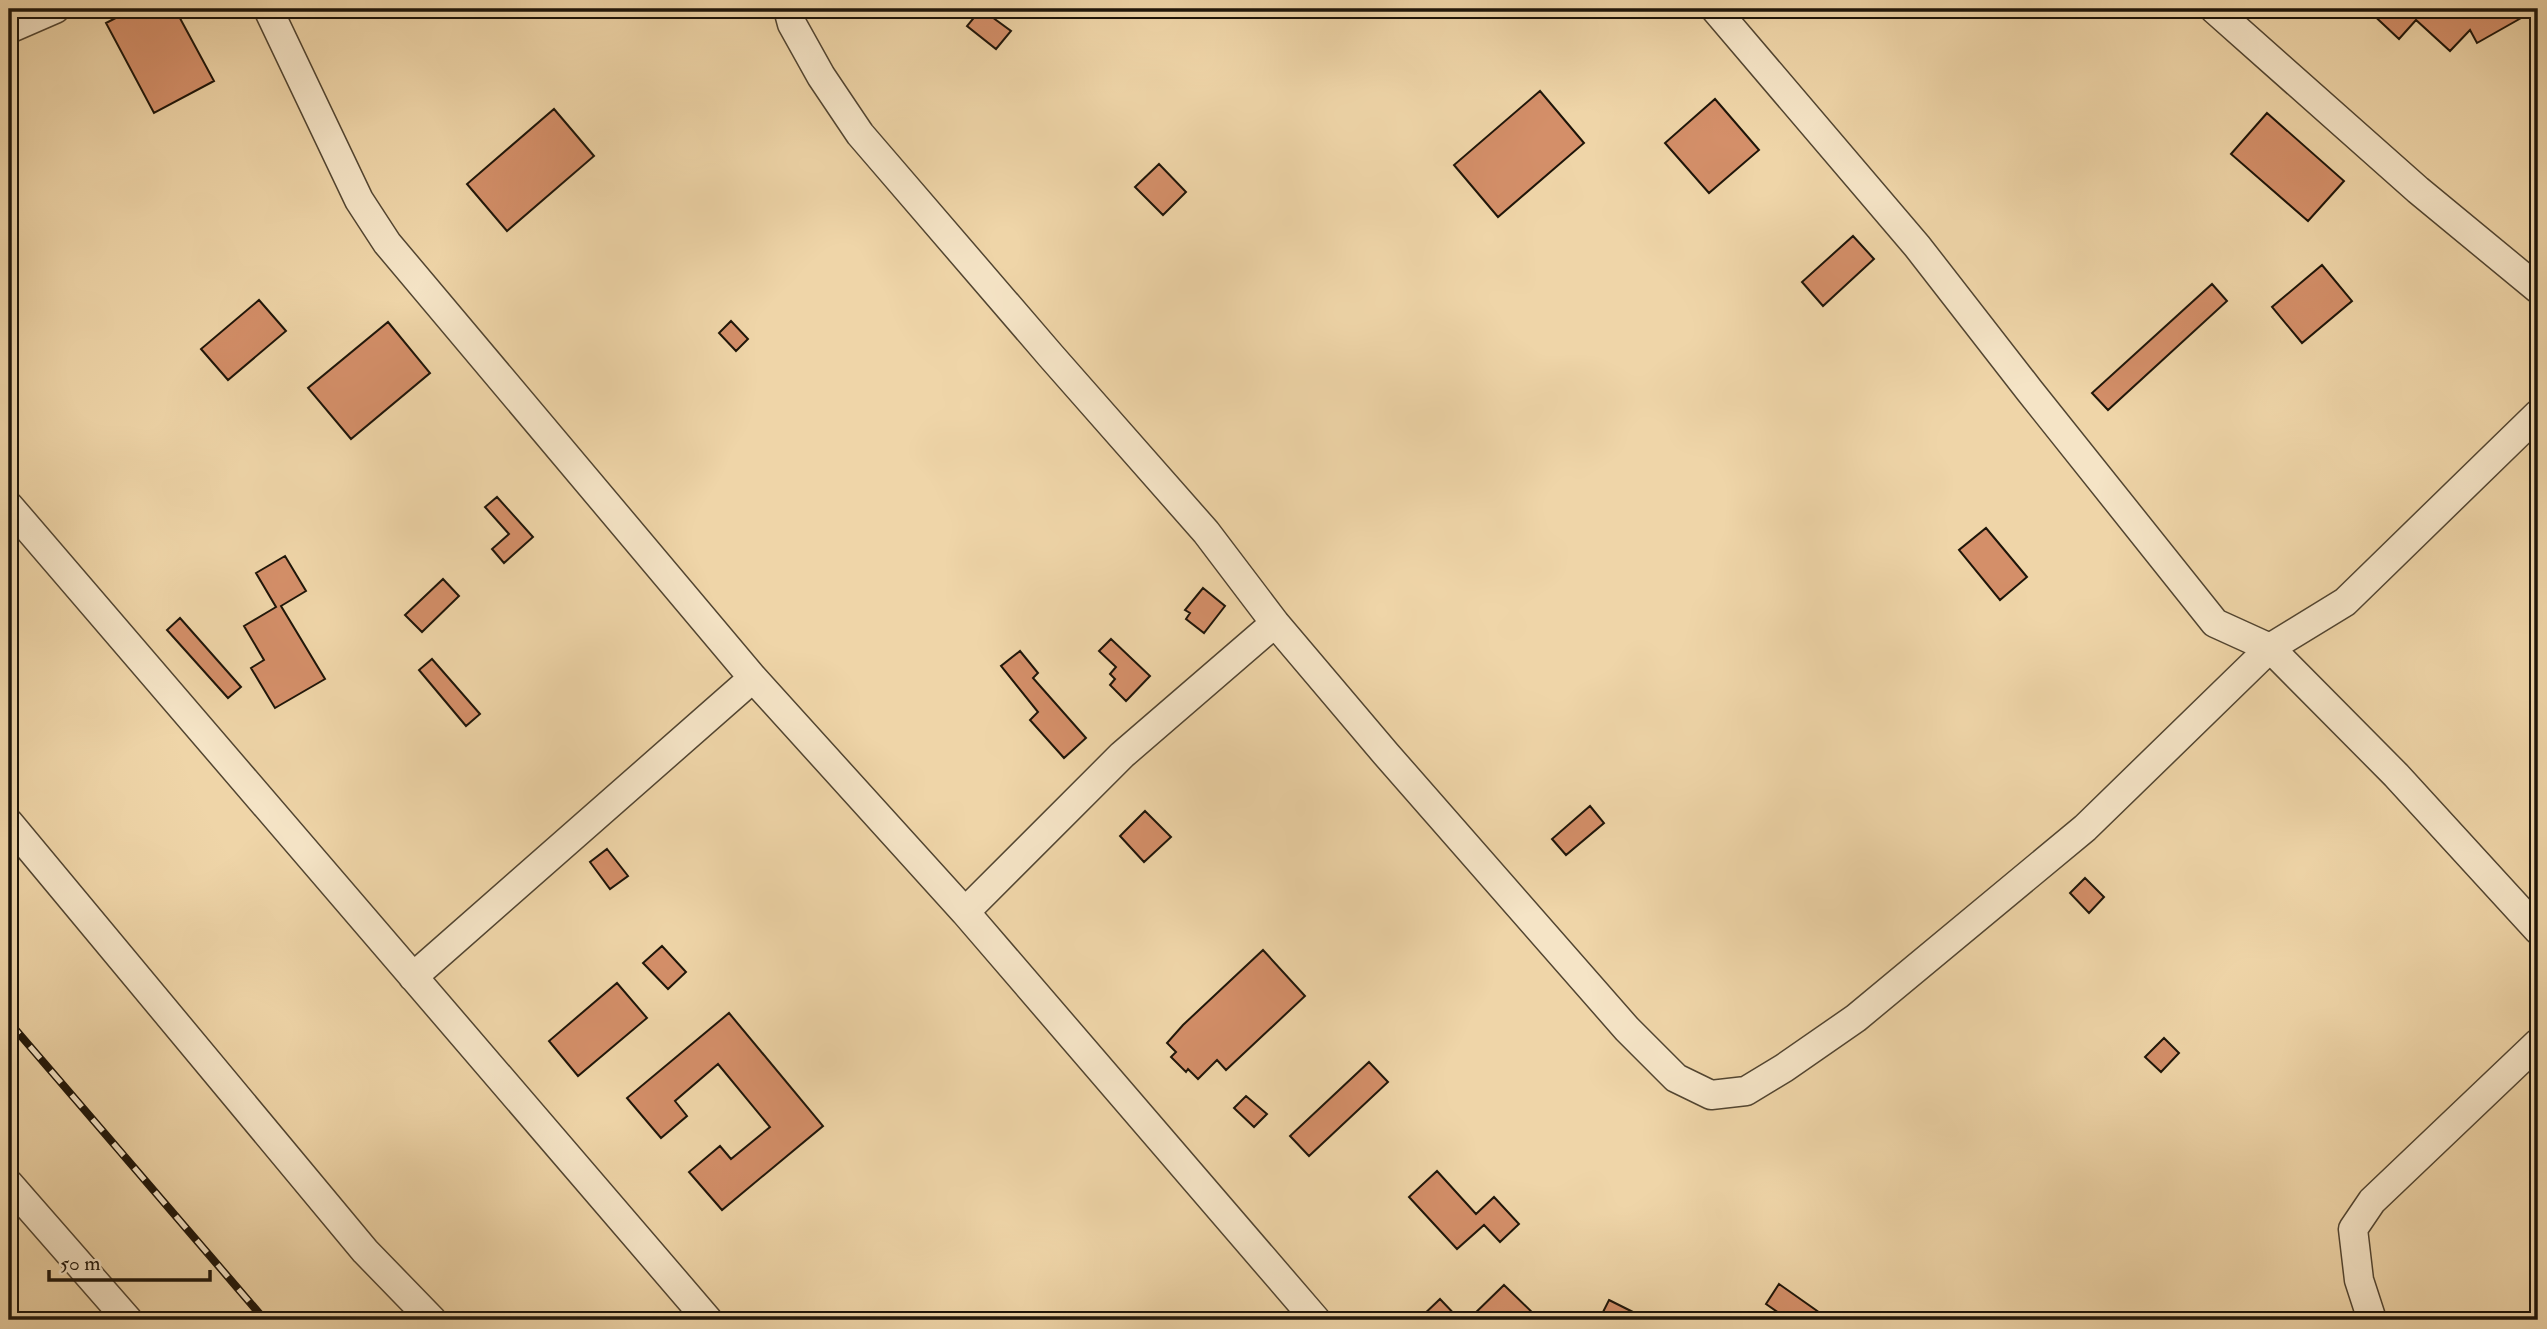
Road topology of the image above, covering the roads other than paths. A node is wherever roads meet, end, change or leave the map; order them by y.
1 (55, 9) edge
2 (268, 9) edge
3 (788, 9) edge
4 (1715, 9) edge
5 (2214, 9) edge
6 (9, 29) edge
7 (2538, 289) edge
8 (2538, 414) edge
9 (9, 506) edge
10 (1275, 623) junction
11 (2270, 648) junction
12 (753, 678) junction
13 (9, 824) edge
14 (965, 912) junction
15 (2538, 930) edge
16 (413, 977) junction
17 (2538, 1043) edge
18 (9, 1184) edge
19 (128, 1320) edge
20 (432, 1320) edge
21 (708, 1320) edge
22 (1316, 1320) edge
23 (2372, 1320) edge

1 - 6 street
2 - 12 street
3 - 10 street
4 - 11 street
5 - 7 street
8 - 11 street
9 - 16 street
10 - 11 street
10 - 14 street
11 - 15 street
12 - 14 street
12 - 16 street
13 - 20 street
14 - 22 street
16 - 21 street
17 - 23 street
18 - 19 street

